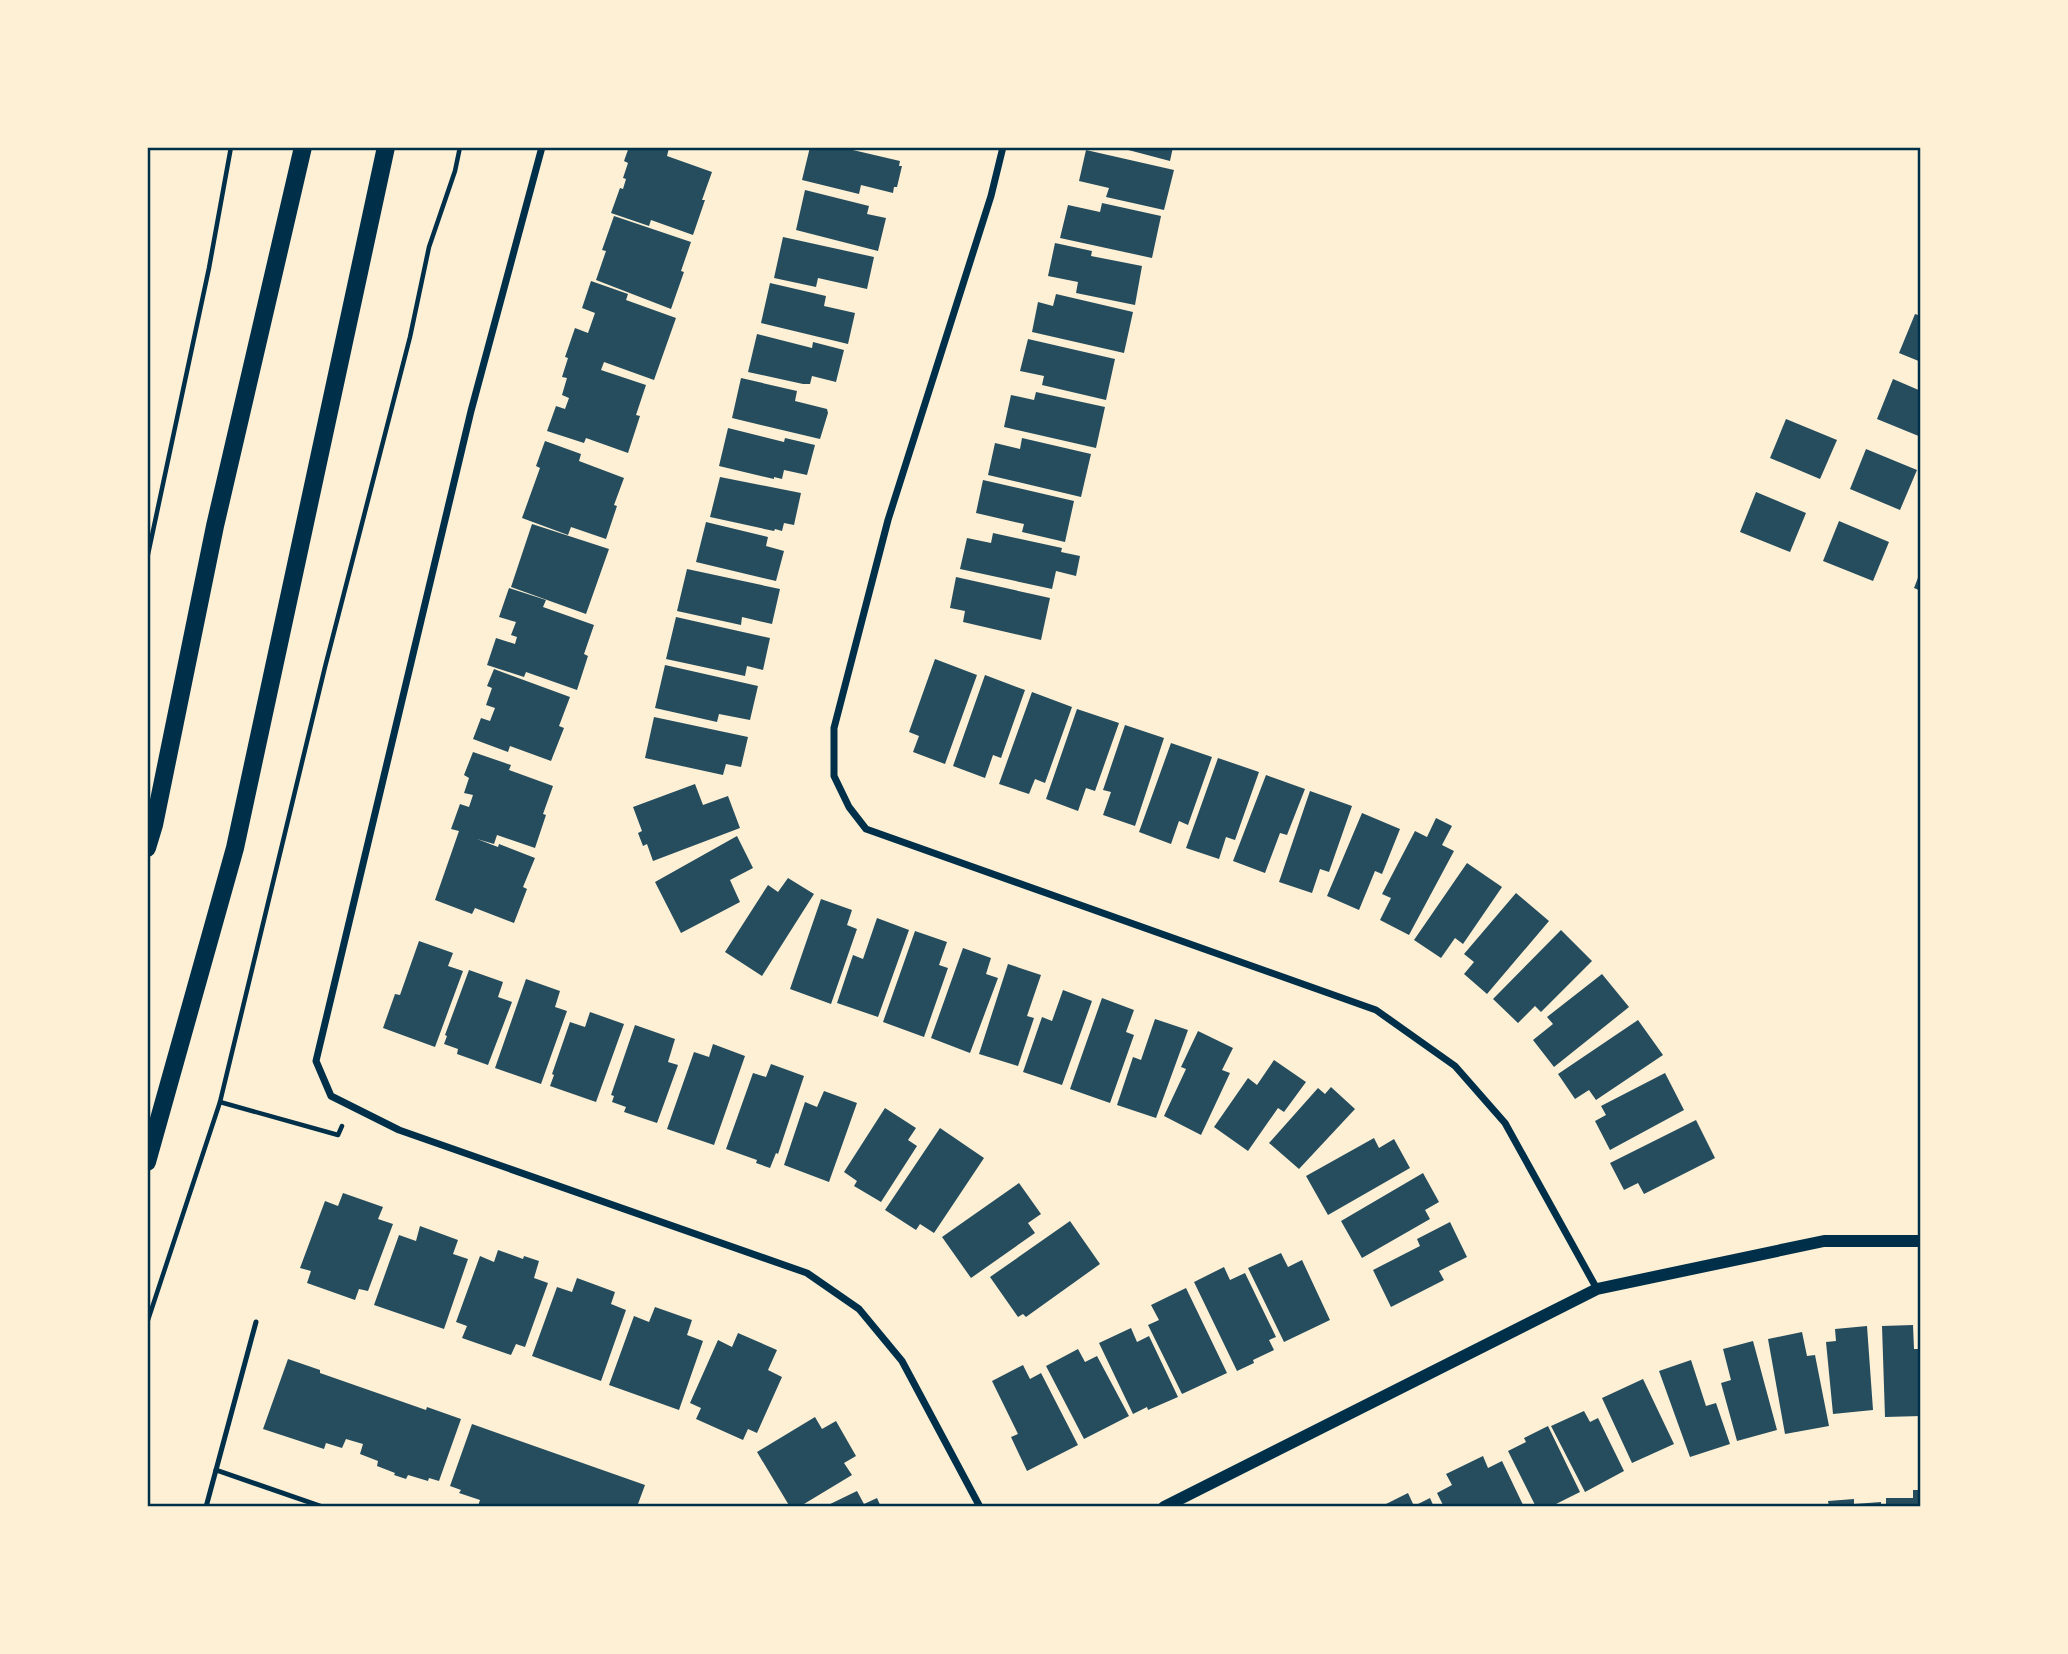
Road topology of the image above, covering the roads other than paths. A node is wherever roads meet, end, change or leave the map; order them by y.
1 (303, 147) edge
2 (386, 147) edge
3 (542, 147) edge
4 (1003, 147) edge
5 (147, 848) edge
6 (147, 1162) edge
7 (1921, 1241) edge
8 (1597, 1289) junction
9 (256, 1322) dead end
10 (216, 1470) junction
11 (206, 1507) edge
12 (323, 1507) edge
13 (980, 1507) edge
14 (1164, 1507) edge

1 - 5 main road
2 - 6 main road
3 - 13 street
4 - 8 street
7 - 8 street
8 - 14 street
9 - 10 lane
10 - 11 lane
10 - 12 lane

